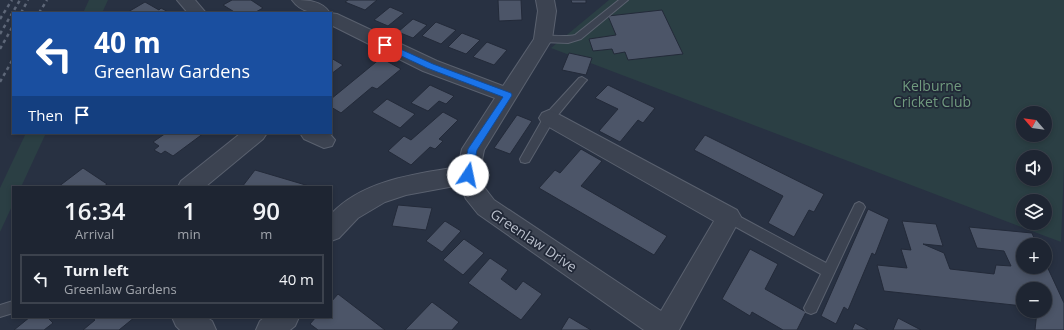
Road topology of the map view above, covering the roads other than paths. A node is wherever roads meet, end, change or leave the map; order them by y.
1 (186, 0) edge
2 (301, 0) edge
3 (624, 0) edge
4 (546, 6) edge
5 (197, 12) edge
6 (320, 12) edge
7 (332, 18) edge
8 (543, 39) junction
9 (582, 80) dead end
10 (508, 95) junction
11 (549, 118) junction
12 (255, 134) edge
13 (525, 159) dead end
14 (468, 175) junction
15 (189, 186) edge
16 (859, 207) dead end
17 (729, 217) junction
18 (332, 230) edge
19 (828, 271) junction
20 (12, 307) edge
21 (811, 308) dead end
22 (0, 311) edge
23 (186, 318) edge
24 (285, 318) edge
25 (203, 330) edge
26 (270, 330) edge
27 (665, 330) edge

1 - 5 street
2 - 6 street
3 - 8 lane
4 - 8 street
7 - 10 street
8 - 10 street
9 - 11 lane
10 - 14 street
11 - 13 lane
11 - 17 street
12 - 15 street
14 - 18 street
14 - 27 street, Greenlaw Drive
16 - 19 lane
17 - 19 lane
17 - 27 street
19 - 21 lane
20 - 22 lane
23 - 25 street
24 - 26 street

